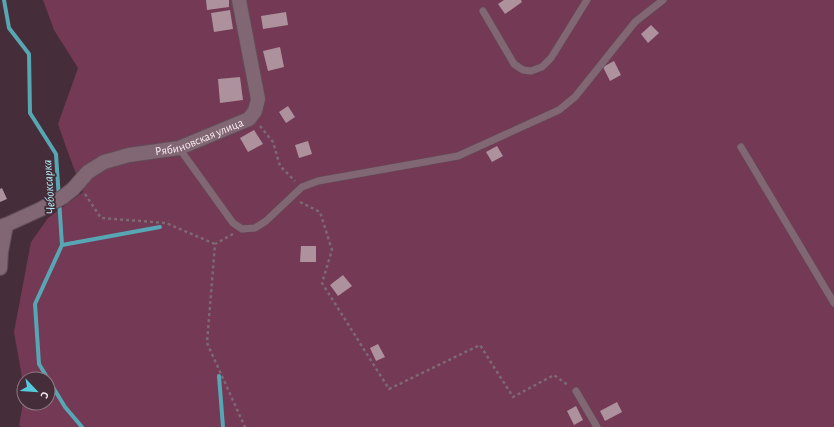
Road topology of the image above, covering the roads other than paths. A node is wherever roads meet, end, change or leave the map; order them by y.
1 (239, 0) edge
2 (587, 0) edge
3 (663, 0) edge
4 (483, 11) dead end
5 (740, 147) dead end
6 (178, 148) junction
7 (3, 226) edge
8 (0, 268) edge
9 (834, 303) edge
10 (576, 391) road end
11 (597, 427) edge

1 - 6 street, Рябиновская улица
2 - 4 lane
3 - 6 lane
5 - 9 lane
6 - 7 street, Рябиновская улица
7 - 8 street
10 - 11 lane

